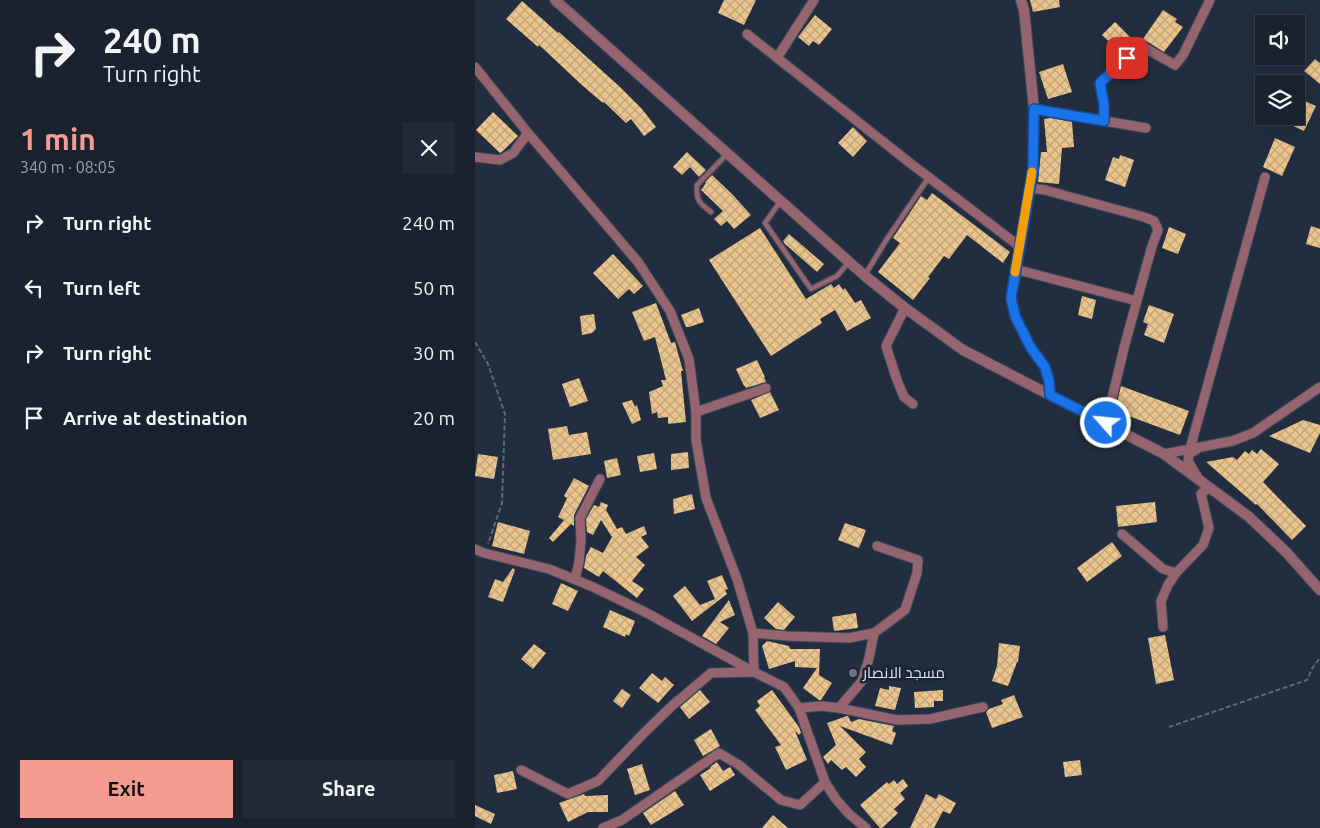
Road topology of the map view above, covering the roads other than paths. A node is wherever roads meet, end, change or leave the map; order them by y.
1 (555, 0) edge
2 (814, 0) edge
3 (1021, 0) edge
4 (1210, 0) edge
5 (747, 34) dead end
6 (777, 58) junction
7 (475, 68) edge
8 (1034, 109) junction
9 (1104, 121) junction
10 (1146, 128) dead end
11 (528, 133) junction
12 (727, 153) junction
13 (475, 158) edge
14 (929, 176) junction
15 (1265, 177) dead end
16 (1029, 188) junction
17 (781, 201) junction
18 (711, 212) dead end
19 (1019, 246) junction
20 (849, 262) junction
21 (1015, 269) junction
22 (865, 276) junction
23 (1137, 301) junction
24 (905, 308) junction
25 (1320, 387) edge
26 (766, 388) dead end
27 (1050, 395) junction
28 (913, 404) dead end
29 (696, 412) junction
30 (1106, 423) junction
31 (1201, 446) junction
32 (1190, 449) junction
33 (1164, 454) junction
34 (600, 479) dead end
35 (1198, 479) junction
36 (1209, 487) junction
37 (1123, 534) dead end
38 (877, 546) dead end
39 (475, 549) edge
40 (1175, 573) junction
41 (575, 580) junction
42 (1320, 590) edge
43 (1163, 628) dead end
44 (753, 633) junction
45 (875, 633) junction
46 (754, 672) junction
47 (983, 707) dead end
48 (799, 708) junction
49 (839, 708) junction
50 (521, 770) dead end
51 (825, 782) junction
52 (603, 828) edge
53 (866, 828) edge

1 - 12 street
2 - 6 street
3 - 8 street
4 - 9 street
5 - 6 street
6 - 14 street
7 - 11 street
8 - 9 street
8 - 16 street
9 - 10 street
11 - 13 street
11 - 29 street
12 - 17 street
12 - 18 lane
14 - 19 street
14 - 22 lane
15 - 32 street
16 - 19 street
16 - 23 street
17 - 20 street
17 - 20 lane
19 - 21 street
20 - 22 street
21 - 23 street
21 - 27 street
22 - 24 street
23 - 30 street
24 - 27 street
24 - 28 street
25 - 31 street
26 - 29 street
27 - 30 street
29 - 44 street
30 - 33 street
31 - 32 street
31 - 35 street
32 - 33 street
33 - 35 street
34 - 41 street
35 - 36 street
36 - 40 street
36 - 42 street
37 - 40 street
38 - 45 street
39 - 41 street
40 - 43 street
41 - 46 street
44 - 45 street
44 - 46 street
45 - 49 street
46 - 48 street
46 - 50 street
47 - 49 street
48 - 49 street
48 - 51 street
51 - 52 street
51 - 53 street

